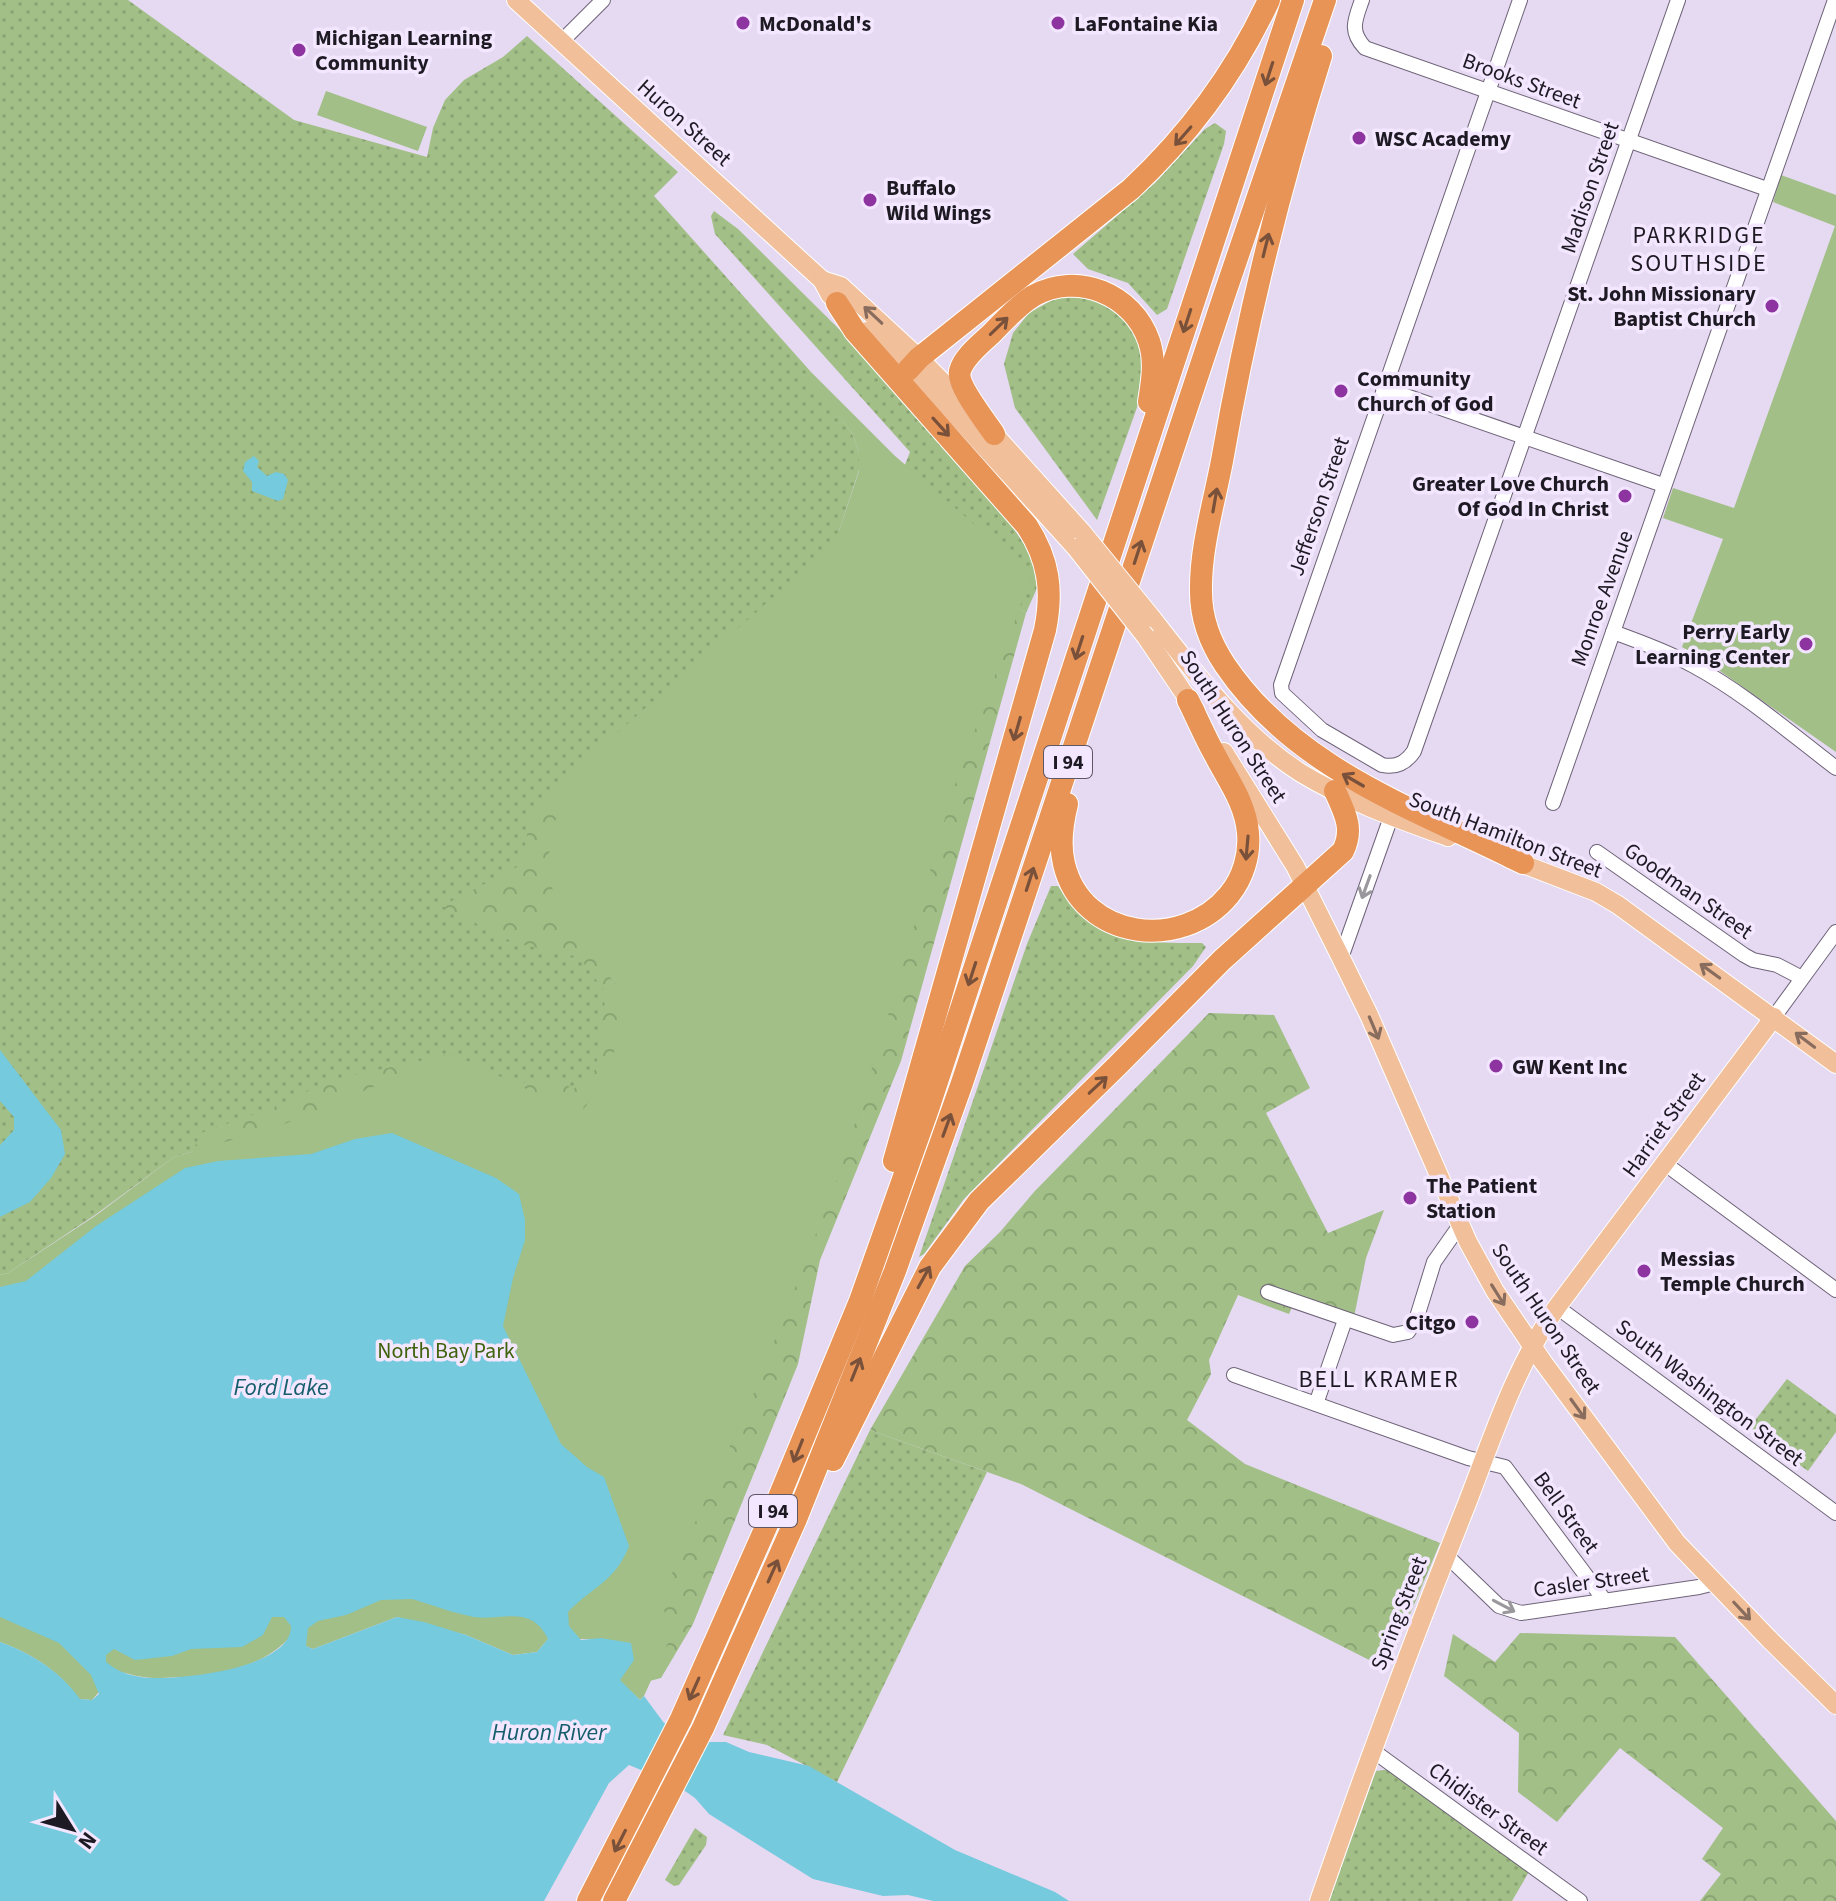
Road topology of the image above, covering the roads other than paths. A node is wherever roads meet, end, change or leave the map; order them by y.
1 (516, 0) edge
2 (603, 0) edge
3 (1269, 0) edge
4 (1293, 0) edge
5 (1325, 0) edge
6 (1339, 0) edge
7 (1362, 0) edge
8 (1520, 0) edge
9 (1678, 0) edge
10 (1835, 0) edge
11 (561, 42) junction
12 (1488, 91) junction
13 (1628, 141) junction
14 (1767, 189) junction
15 (822, 280) junction
16 (837, 303) junction
17 (913, 364) junction
18 (1383, 388) junction
19 (994, 434) junction
20 (1525, 437) junction
21 (1143, 452) junction
22 (1663, 485) junction
23 (1079, 540) junction
24 (1613, 632) junction
25 (1200, 679) joint
26 (1188, 700) junction
27 (1076, 739) junction
28 (1414, 751) joint
29 (1836, 768) edge
30 (1335, 791) junction
31 (1553, 803) dead end
32 (1391, 817) junction
33 (1597, 852) dead end
34 (1523, 863) junction
35 (1304, 886) junction
36 (1836, 932) edge
37 (1341, 958) junction
38 (1802, 978) junction
39 (1774, 1017) junction
40 (1836, 1064) edge
41 (1664, 1163) junction
42 (1460, 1225) junction
43 (1836, 1290) edge
44 (1268, 1292) dead end
45 (860, 1301) junction
46 (1557, 1307) junction
47 (1345, 1320) junction
48 (1532, 1346) junction
49 (1234, 1375) dead end
50 (1316, 1404) junction
51 (1484, 1460) junction
52 (1836, 1513) edge
53 (796, 1519) junction
54 (1446, 1555) junction
55 (1715, 1583) junction
56 (1605, 1601) junction
57 (1833, 1696) edge
58 (1372, 1750) junction
59 (588, 1901) edge
60 (614, 1901) edge
61 (1319, 1901) edge
62 (1580, 1901) edge

1 - 11 main road, Huron Street
2 - 11 street
3 -> 17 highway
4 -> 21 highway, I 94
27 -> 5 highway, I 94
34 -> 6 highway
7 - 12 street, Brooks Street
8 - 12 street, Jefferson Street
9 - 13 street, Madison Street
10 - 14 street, Monroe Avenue
11 - 15 main road, Huron Street
12 - 13 street, Brooks Street
12 - 18 street, Jefferson Street
13 - 14 street, Brooks Street
13 - 20 street, Madison Street
14 - 22 street, Monroe Avenue
15 - 16 main road, South Huron Street
17 -> 15 main road, South Huron Street
16 - 17 main road, South Huron Street
16 -> 45 highway
17 - 19 main road, South Huron Street
17 - 23 main road, South Huron Street
18 - 20 street
18 - 28 street, Jefferson Street
19 -> 21 highway
19 - 23 main road, South Huron Street
20 - 22 street
20 - 28 street, Madison Street
21 -> 45 highway, I 94
22 - 24 street, Monroe Avenue
23 - 25 main road, South Huron Street, bridge
23 - 26 main road, South Huron Street, bridge
24 - 29 street
24 - 31 street, Monroe Avenue
25 - 30 main road, South Hamilton Street
26 -> 27 highway
26 - 35 main road, South Huron Street
53 -> 27 highway, I 94
30 - 32 main road, South Hamilton Street
30 - 35 highway
32 - 34 main road, South Hamilton Street
32 -> 37 street
33 - 38 street, Goodman Street
39 -> 34 main road, South Hamilton Street
35 - 37 main road, South Huron Street
53 -> 35 highway
36 - 38 street, Harriet Street
37 -> 42 main road, South Huron Street
38 - 39 street, Harriet Street
40 -> 39 main road, South Hamilton Street
39 - 41 main road, Harriet Street
41 - 43 street
41 - 46 main road, Harriet Street
42 - 47 street
42 -> 48 main road, South Huron Street
44 - 47 street
45 -> 59 highway, I 94
46 - 48 main road, Harriet Street
46 - 52 street, South Washington Street
47 - 50 street
48 - 51 main road, Spring Street
48 -> 55 main road, South Huron Street
49 - 50 street, Bell Street
50 - 51 street, Bell Street
51 - 54 main road, Spring Street
51 - 56 street, Bell Street
60 -> 53 highway, I 94
54 -> 56 street, Casler Street
54 - 58 main road, Spring Street
55 - 56 street, Casler Street
55 -> 57 main road, South Huron Street
58 - 61 main road, Spring Street
58 - 62 street, Chidister Street

